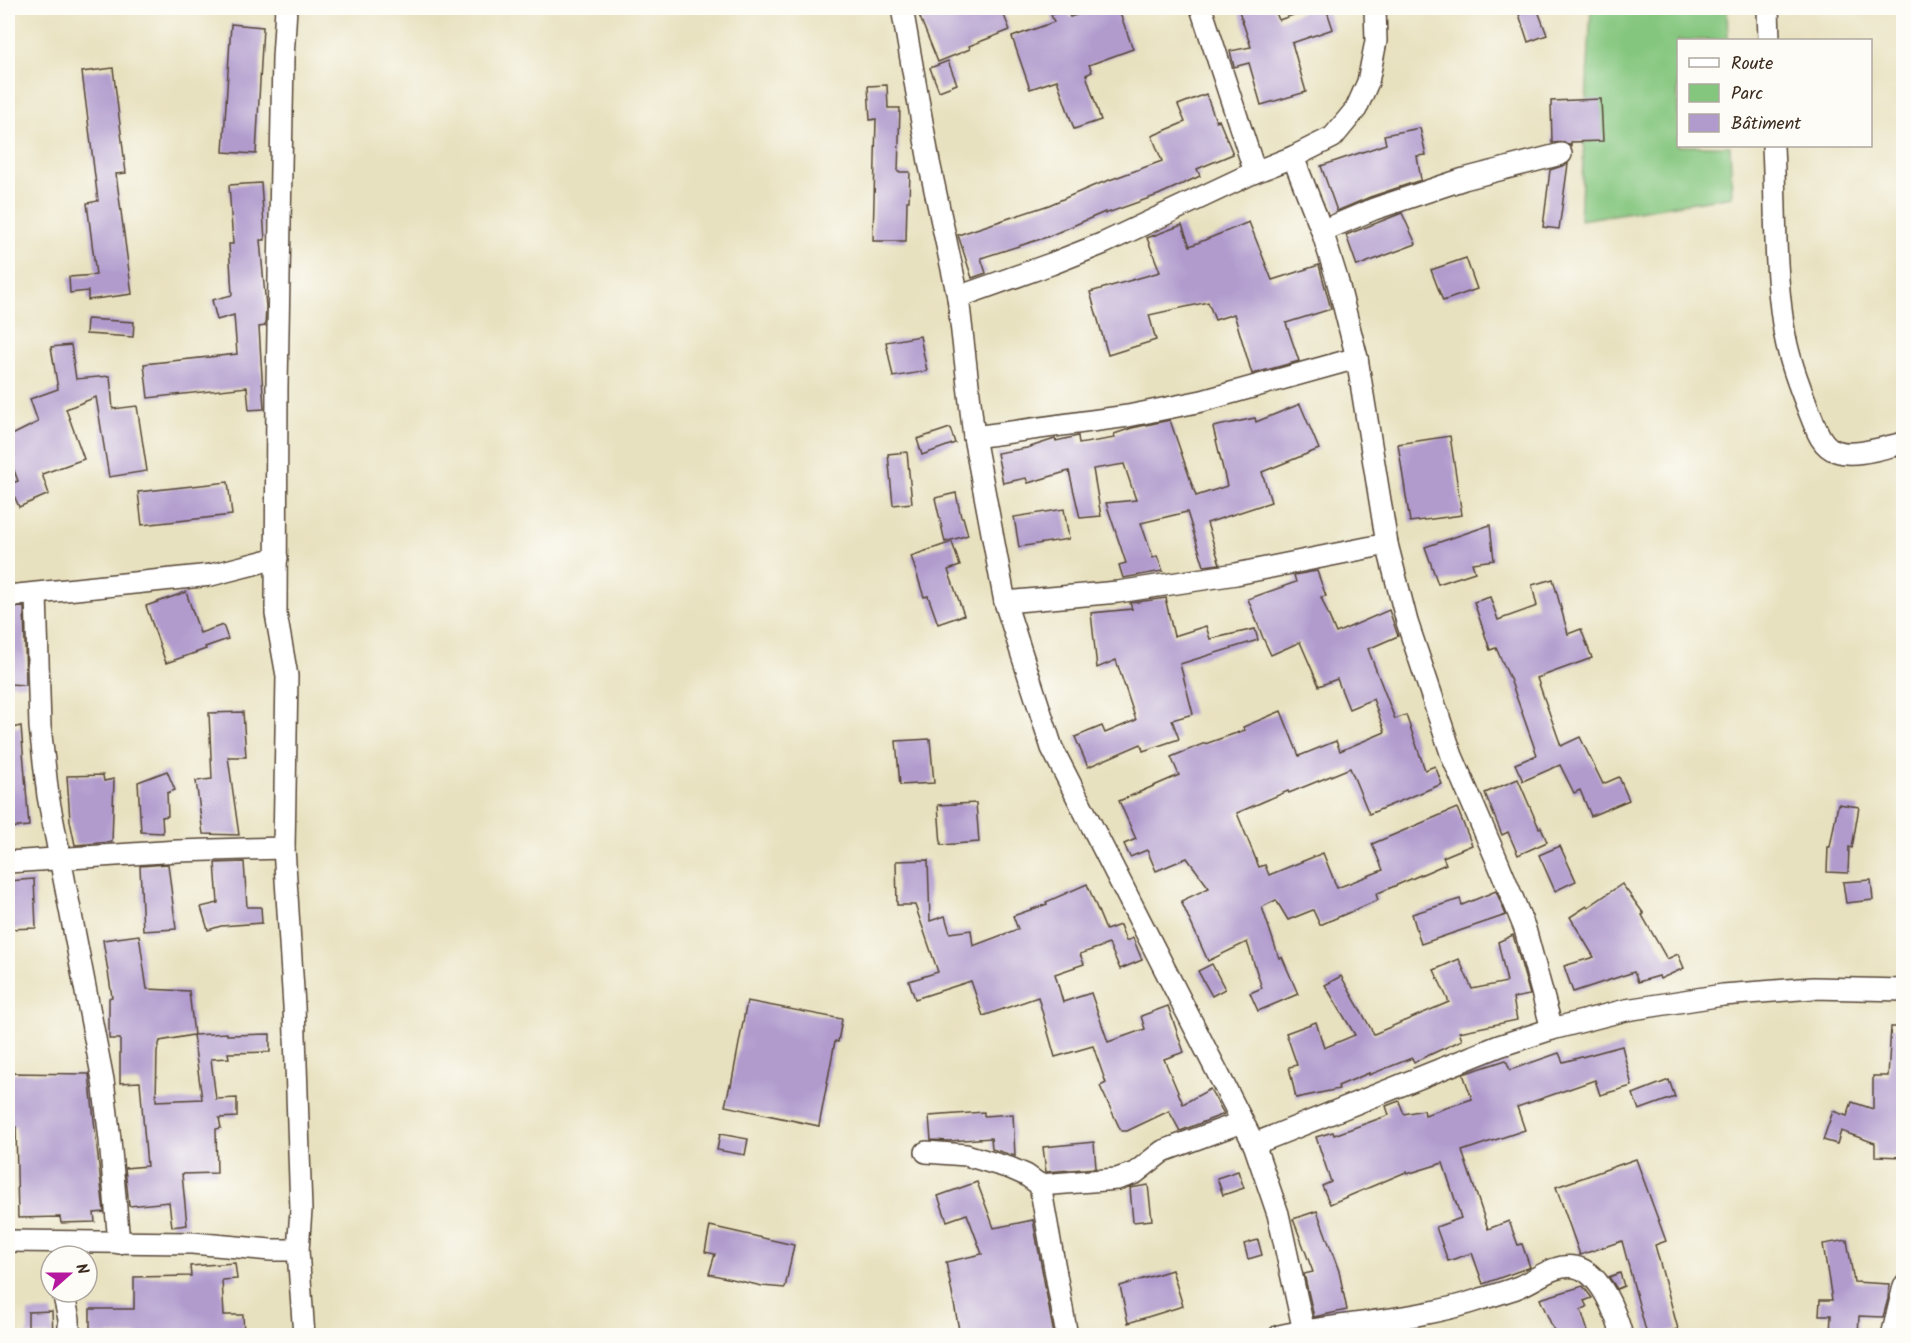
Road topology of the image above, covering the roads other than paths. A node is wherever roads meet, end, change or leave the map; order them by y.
1 (286, 8) edge
2 (902, 8) edge
3 (1201, 8) edge
4 (1375, 8) edge
5 (1768, 8) edge
6 (1768, 39) edge
7 (1773, 147) edge
8 (1561, 154) dead end
9 (1293, 157) junction
10 (1255, 172) junction
11 (1322, 231) junction
12 (958, 297) junction
13 (1357, 358) junction
14 (975, 437) junction
15 (1904, 443) edge
16 (1387, 544) junction
17 (277, 558) junction
18 (36, 594) junction
19 (8, 596) edge
20 (1005, 602) junction
21 (284, 848) junction
22 (59, 859) junction
23 (8, 862) edge
24 (1904, 990) edge
25 (1552, 1029) junction
26 (1242, 1122) junction
27 (1254, 1144) junction
28 (926, 1152) dead end
29 (1040, 1185) junction
30 (8, 1241) edge
31 (119, 1243) junction
32 (99, 1246) edge
33 (39, 1247) edge
34 (298, 1250) junction
35 (1904, 1286) edge
36 (65, 1304) edge
37 (72, 1304) edge
38 (69, 1327) edge
39 (1304, 1333) edge
40 (304, 1335) edge
41 (1067, 1335) edge
42 (1279, 1335) edge
43 (1622, 1335) edge
44 (1892, 1335) edge

1 - 17 street
2 - 12 street
3 - 10 street
4 - 9 street
5 - 6 street
7 - 15 street
8 - 11 street
9 - 10 street
9 - 11 street
10 - 12 street
11 - 13 street
12 - 14 street
13 - 14 street
13 - 16 street
14 - 20 street
16 - 20 street
16 - 25 street
17 - 18 street
17 - 21 street
18 - 19 street
18 - 22 street
20 - 26 street
21 - 22 street
21 - 34 street
22 - 23 street
22 - 31 street
24 - 25 street
25 - 27 street
26 - 27 street
26 - 29 street
27 - 39 street
28 - 29 street
29 - 41 street
30 - 33 street
31 - 32 street
31 - 34 street
34 - 40 street
35 - 44 street
36 - 38 street
37 - 38 street
39 - 42 street
39 - 43 street

